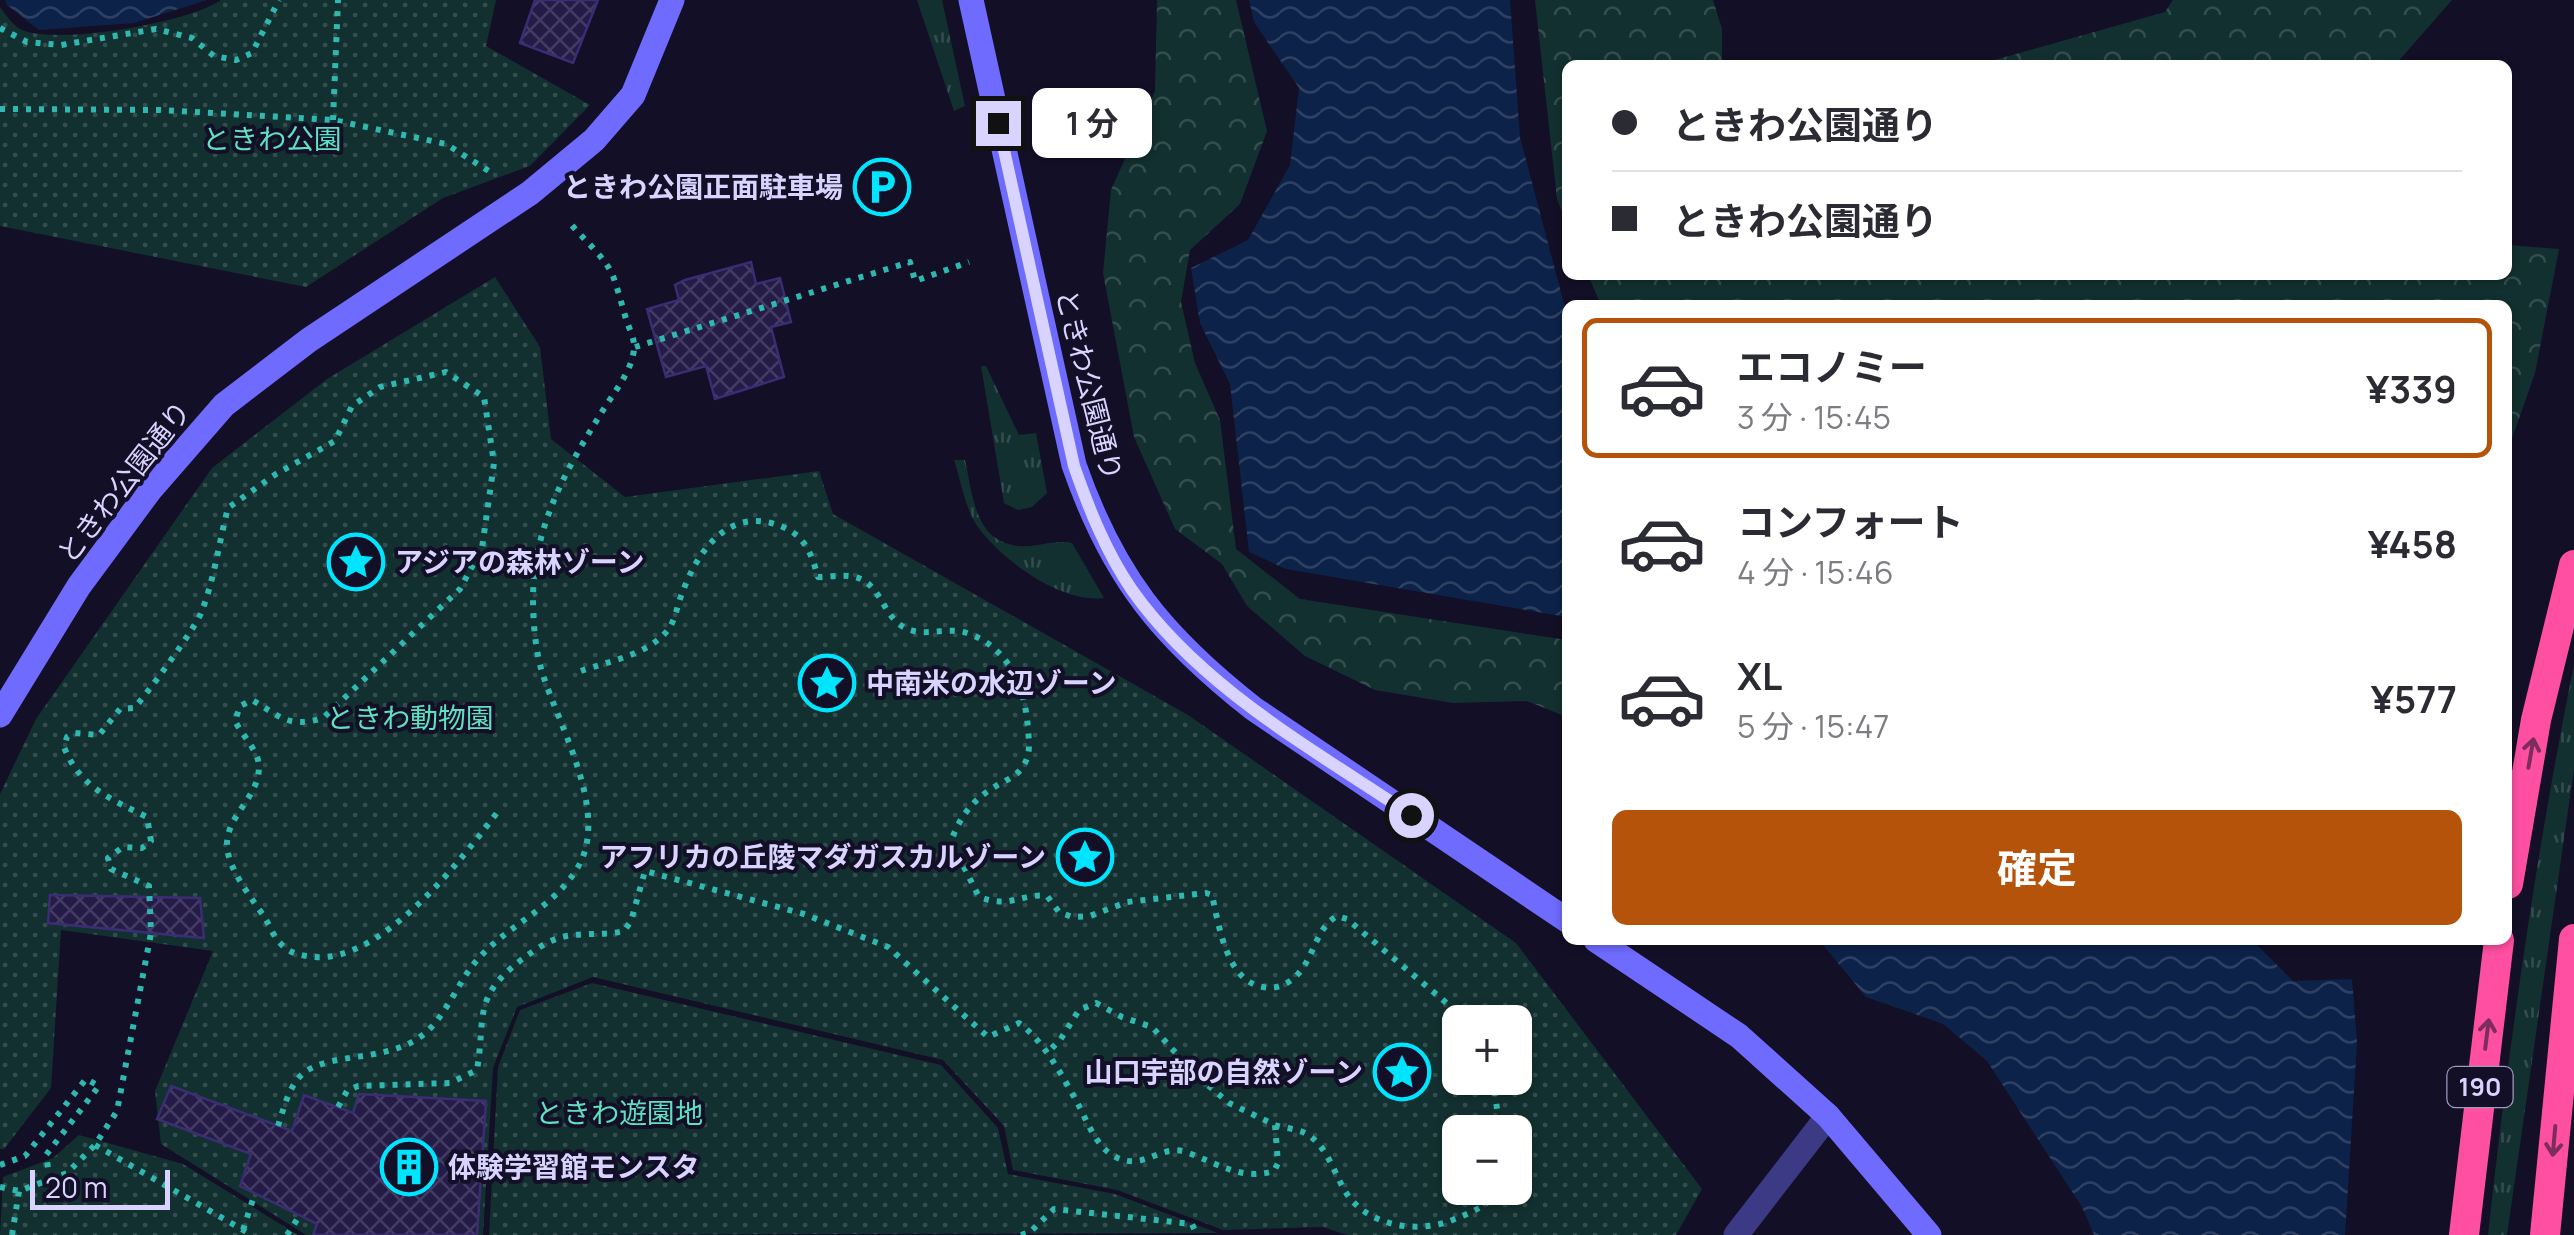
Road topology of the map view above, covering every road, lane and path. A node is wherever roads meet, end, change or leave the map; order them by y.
1 (278, 0) edge
2 (338, 0) edge
3 (672, 0) edge
4 (972, 0) edge
5 (0, 28) edge
6 (0, 109) edge
7 (333, 120) junction
8 (501, 178) dead end
9 (570, 224) dead end
10 (970, 262) dead end
11 (635, 347) junction
12 (2574, 565) edge
13 (580, 672) dead end
14 (0, 714) edge
15 (499, 810) dead end
16 (2512, 861) edge
17 (1562, 917) edge
18 (2574, 939) edge
19 (1603, 945) edge
20 (2498, 945) edge
21 (1449, 1005) edge
22 (1046, 1054) junction
23 (338, 1107) dead end
24 (1828, 1116) junction
25 (278, 1126) dead end
26 (1275, 1126) junction
27 (95, 1145) junction
28 (0, 1165) edge
29 (50, 1180) junction
30 (0, 1188) edge
31 (19, 1191) junction
32 (255, 1193) dead end
33 (1485, 1205) edge
34 (300, 1216) dead end
35 (242, 1230) junction
36 (12, 1235) edge
37 (252, 1235) edge
38 (287, 1235) edge
39 (1021, 1235) edge
40 (1197, 1235) edge
41 (1736, 1235) edge
42 (1929, 1235) edge
43 (2464, 1235) edge
44 (2546, 1235) edge

1 - 5 path
2 - 7 path
3 - 14 street, ときわ公園通り
4 - 17 street, ときわ公園通り
6 - 7 path
7 - 8 path
9 - 11 path
10 - 11 path
11 - 25 path
16 -> 12 highway
13 - 21 path
15 - 27 path
18 -> 44 highway
19 - 24 street
43 -> 20 highway, 190
22 - 23 path
22 - 26 path
22 - 26 path
24 - 41 street
24 - 42 street
26 - 33 path
27 - 29 path
27 - 35 path
28 - 29 path
29 - 31 path
30 - 31 path
31 - 36 path
32 - 35 path
34 - 38 path
35 - 37 path
39 - 40 path

